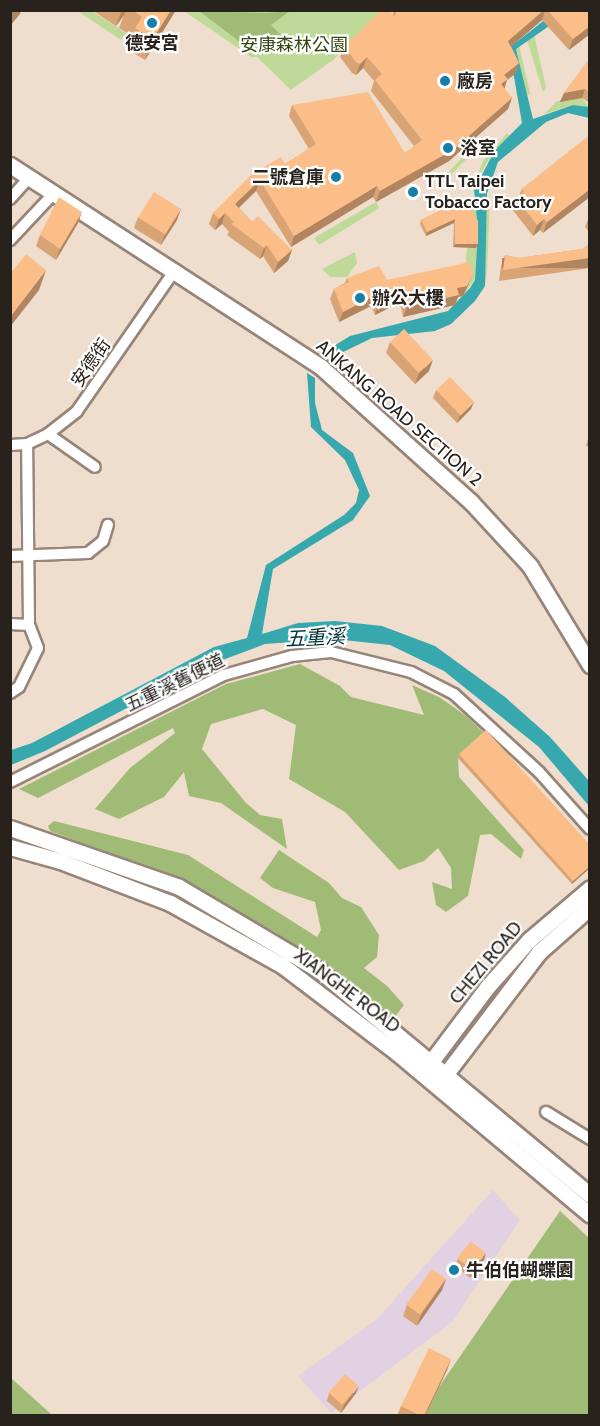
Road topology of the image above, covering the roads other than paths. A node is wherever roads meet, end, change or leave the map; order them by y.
1 (10, 165) edge
2 (29, 178) junction
3 (55, 192) junction
4 (10, 199) edge
5 (10, 240) edge
6 (175, 270) junction
7 (48, 434) junction
8 (27, 444) junction
9 (11, 446) edge
10 (95, 467) dead end
11 (108, 525) dead end
12 (10, 555) edge
13 (26, 555) junction
14 (10, 624) edge
15 (29, 625) junction
16 (590, 665) edge
17 (10, 693) edge
18 (10, 782) edge
19 (10, 828) edge
20 (590, 829) edge
21 (10, 847) edge
22 (590, 888) edge
23 (590, 907) edge
24 (432, 1061) junction
25 (446, 1073) junction
26 (422, 1074) junction
27 (436, 1086) junction
28 (546, 1113) dead end
29 (590, 1139) edge
30 (590, 1195) edge
31 (590, 1215) edge

1 - 2 main road, ANKANG ROAD SECTION 2
2 - 3 main road, ANKANG ROAD SECTION 2
2 - 4 street
3 - 5 street
3 - 6 main road, ANKANG ROAD SECTION 2
6 - 7 street, 安德街
6 - 16 main road, ANKANG ROAD SECTION 2
7 - 8 street, 安德街
7 - 10 street
8 - 9 street, 安德街
8 - 13 street
11 - 13 street
12 - 13 street
13 - 15 street
14 - 15 street
15 - 17 street
18 - 20 street, 五重溪舊便道
19 - 24 main road, XIANGHE ROAD
21 - 26 main road, XIANGHE ROAD
22 - 24 main road, CHEZI ROAD
23 - 25 main road, CHEZI ROAD
24 - 25 main road, XIANGHE ROAD
24 - 26 main road, CHEZI ROAD
25 - 27 main road, CHEZI ROAD
25 - 30 main road, XIANGHE ROAD
26 - 27 main road, XIANGHE ROAD
27 - 31 main road, XIANGHE ROAD
28 - 29 street

